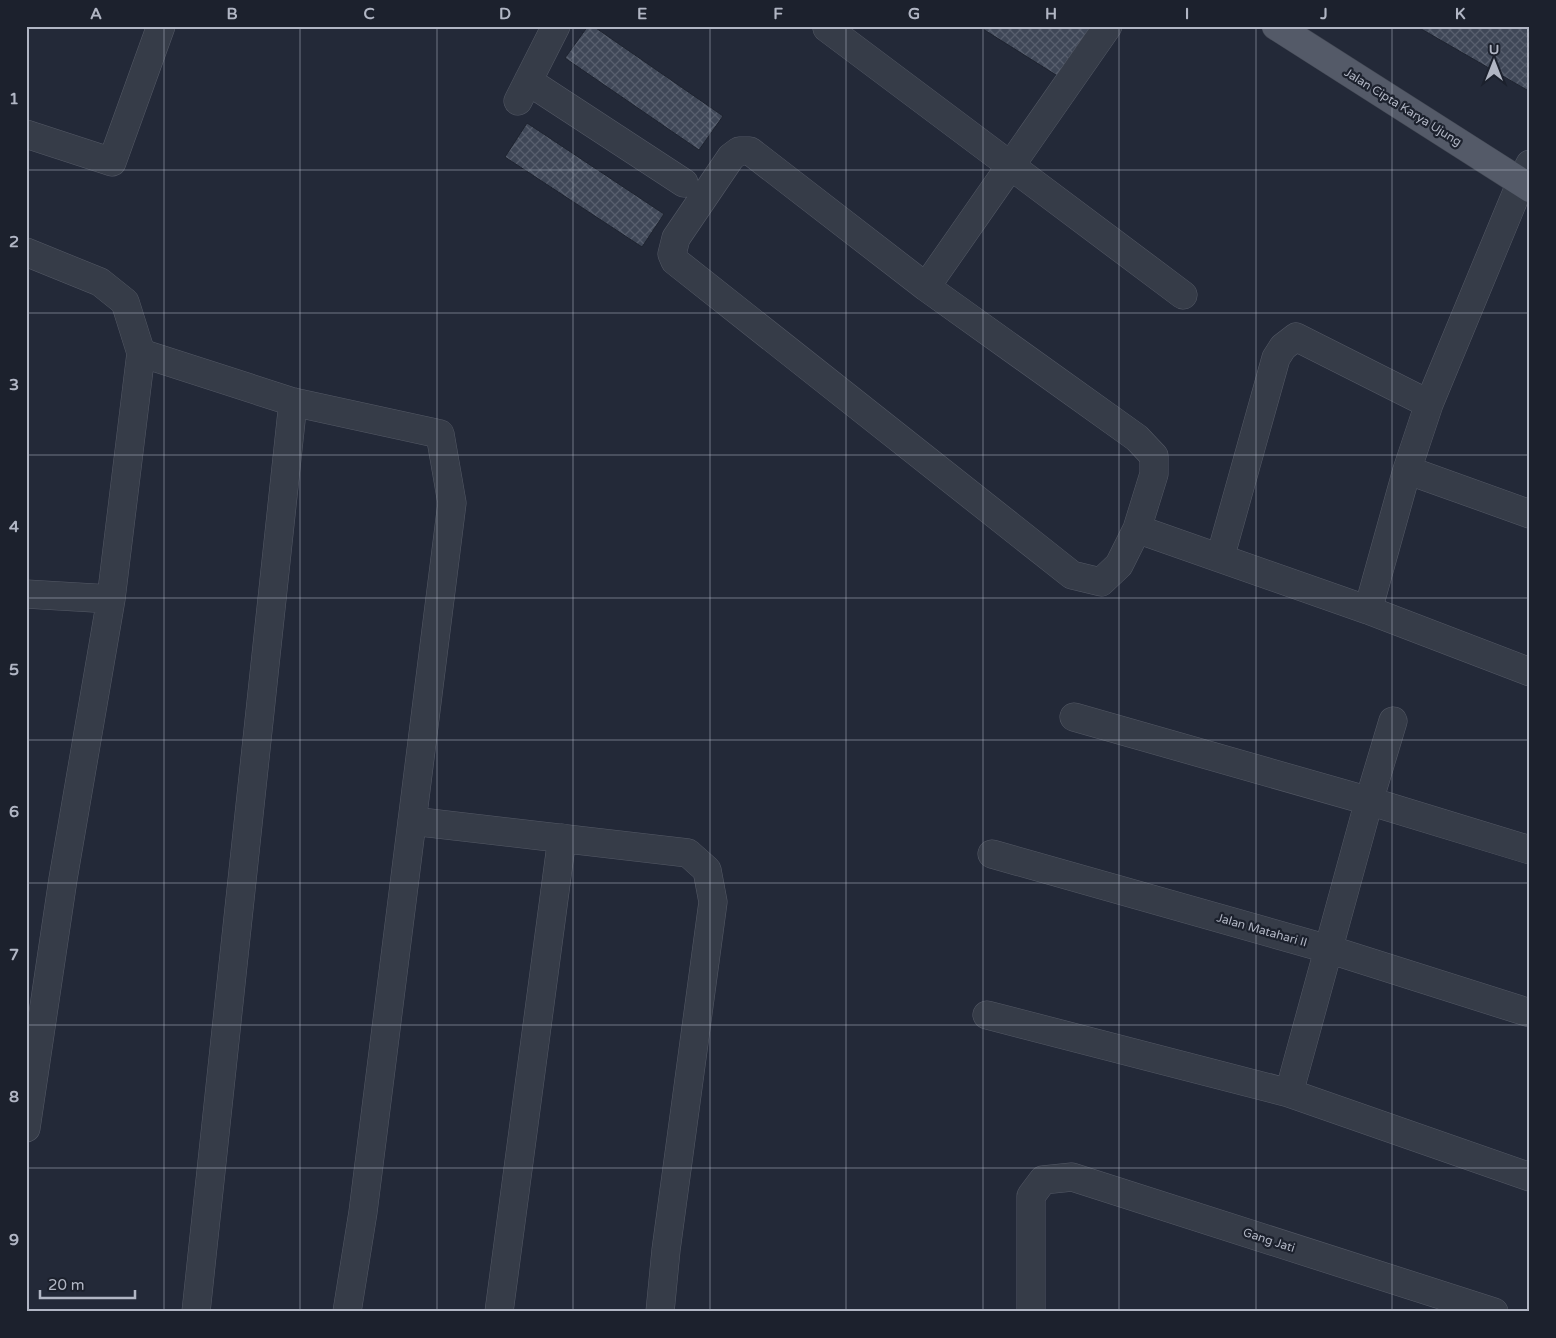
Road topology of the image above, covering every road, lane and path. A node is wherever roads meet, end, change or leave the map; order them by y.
1 (160, 26) edge
2 (556, 26) edge
3 (1108, 26) edge
4 (1276, 26) edge
5 (827, 28) dead end
6 (26, 134) edge
7 (1010, 166) junction
8 (1527, 178) edge
9 (684, 182) dead end
10 (26, 252) edge
11 (926, 287) junction
12 (1183, 294) dead end
13 (141, 353) junction
14 (293, 402) junction
15 (1429, 404) junction
16 (1407, 470) junction
17 (1530, 514) edge
18 (1138, 528) junction
19 (1220, 558) junction
20 (26, 594) edge
21 (111, 599) junction
22 (1368, 610) junction
23 (1530, 672) edge
24 (1074, 718) dead end
25 (1392, 721) dead end
26 (1369, 801) junction
27 (412, 821) junction
28 (562, 838) junction
29 (1530, 850) edge
30 (992, 854) dead end
31 (1328, 949) junction
32 (1530, 1013) edge
33 (987, 1015) dead end
34 (1289, 1093) junction
35 (26, 1128) edge
36 (1530, 1177) edge
37 (196, 1312) edge
38 (346, 1312) edge
39 (499, 1312) edge
40 (660, 1312) edge
41 (1031, 1312) edge
42 (1494, 1312) edge

1 - 6 street
2 - 9 street
3 - 7 street
4 - 8 main road, Jalan Cipta Karya Ujung
5 - 7 street
7 - 11 street
7 - 12 street
8 - 15 street
10 - 13 street
11 - 18 street
11 - 18 street
13 - 14 street
13 - 21 street
14 - 27 street
14 - 37 street
15 - 16 street
15 - 19 street
16 - 17 street
16 - 22 street
18 - 19 street
19 - 22 street
20 - 21 street
21 - 35 street
22 - 23 street
24 - 26 street
25 - 26 street
26 - 29 street
26 - 31 street
27 - 28 street
27 - 38 street
28 - 39 street
28 - 40 street
30 - 31 street, Jalan Matahari II
31 - 32 street, Jalan Matahari II
31 - 34 street
33 - 34 street
34 - 36 street
41 - 42 street, Gang Jati

